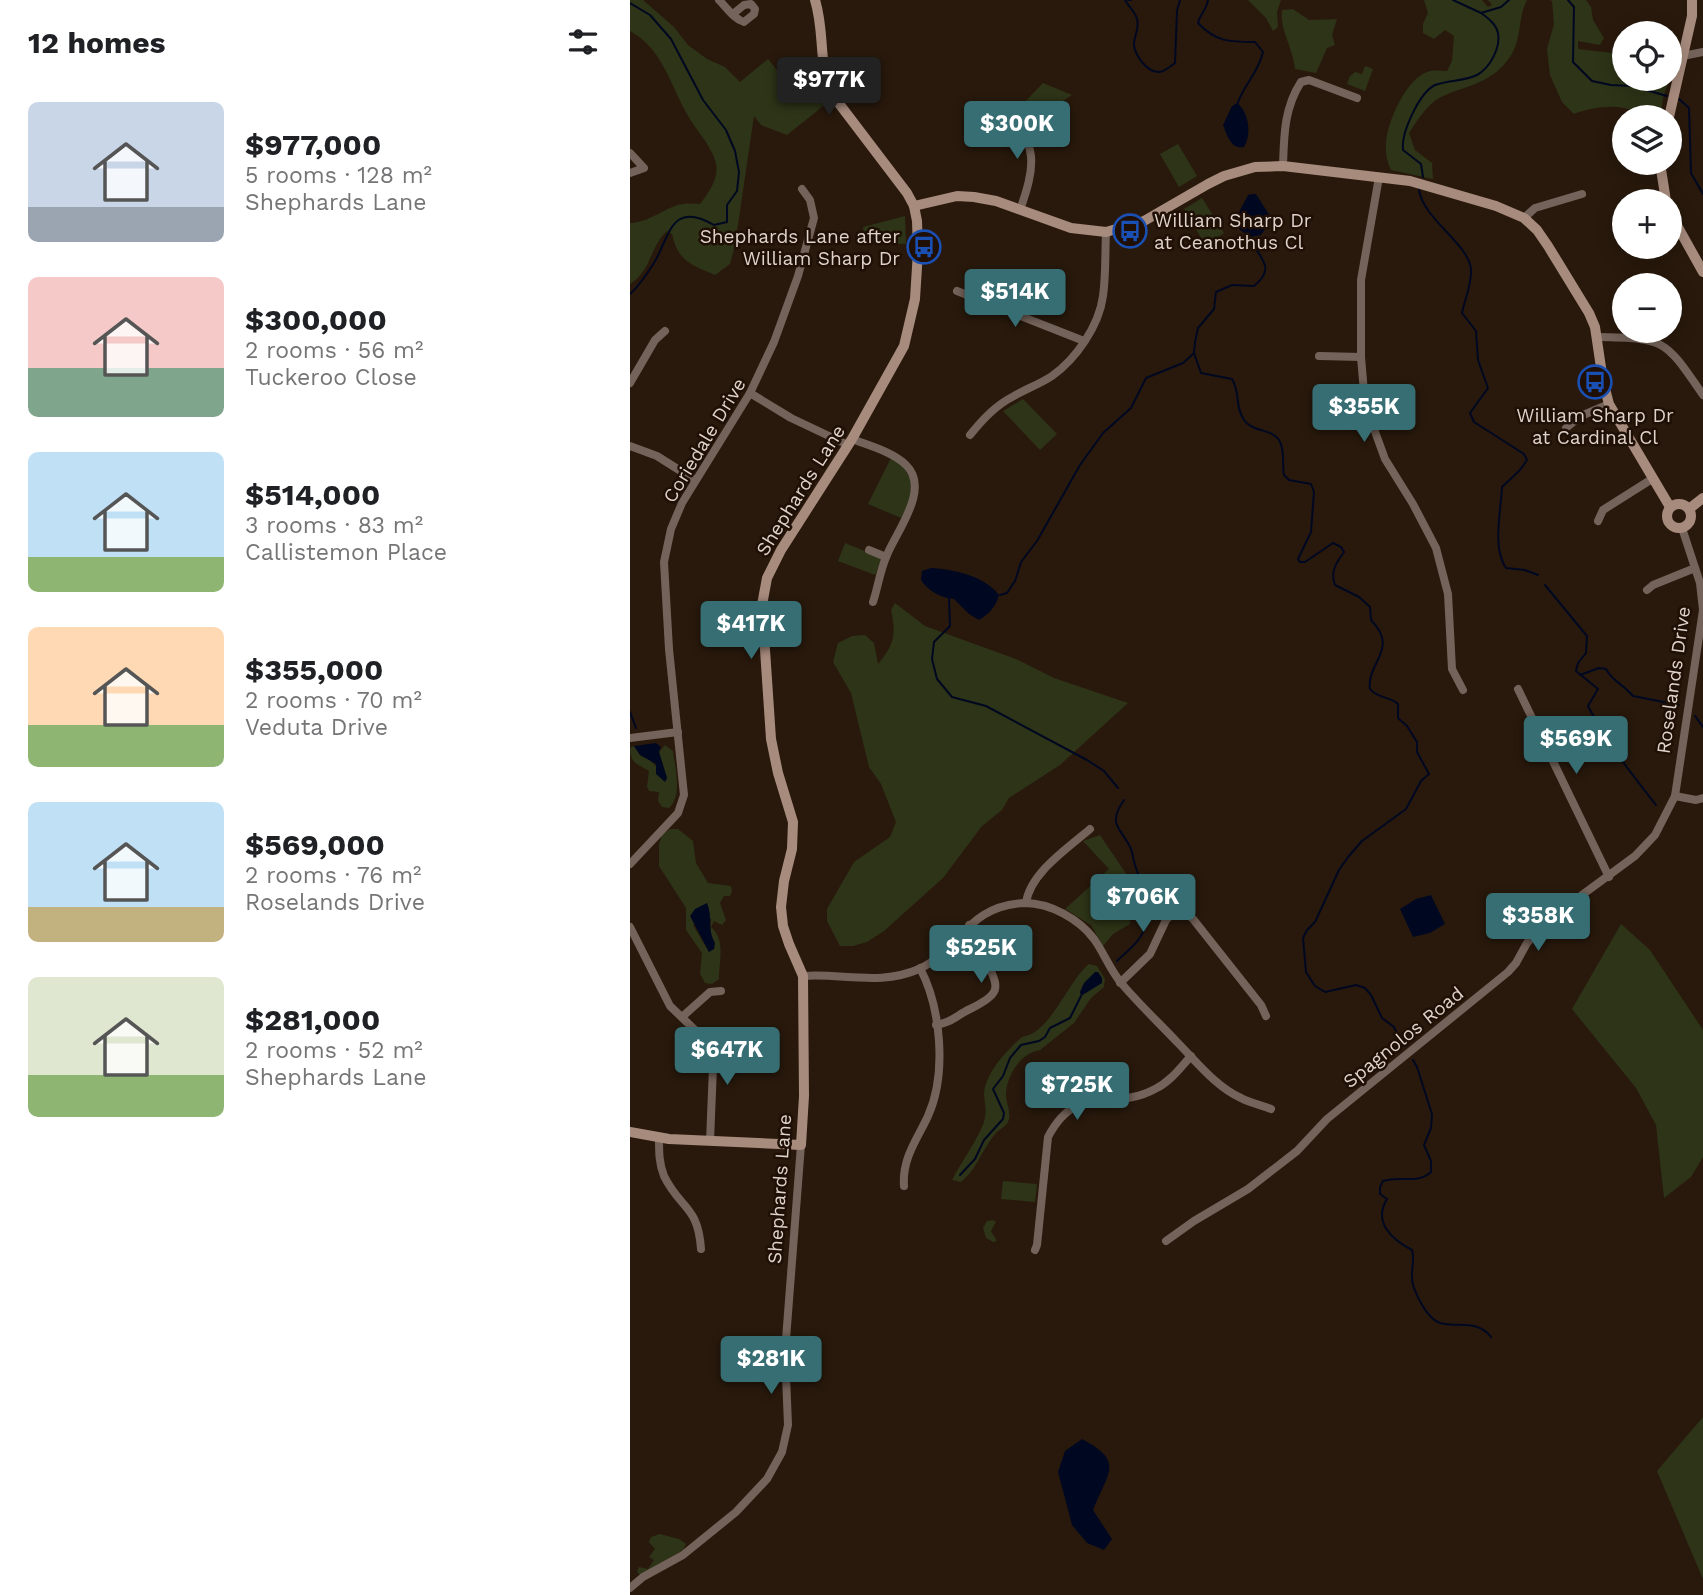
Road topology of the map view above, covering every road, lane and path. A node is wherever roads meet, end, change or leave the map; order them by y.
1 (719, 0) edge
2 (815, 0) edge
3 (1692, 0) edge
4 (733, 14) dead end
5 (1703, 52) edge
6 (1683, 56) junction
7 (1357, 98) dead end
8 (1672, 105) edge
9 (1000, 114) dead end
10 (630, 153) edge
11 (1283, 166) junction
12 (630, 173) edge
13 (1379, 177) junction
14 (802, 189) dead end
15 (1582, 194) dead end
16 (914, 206) junction
17 (1020, 210) junction
18 (1524, 218) junction
19 (1106, 232) junction
20 (1682, 234) edge
21 (1703, 272) edge
22 (957, 291) dead end
23 (665, 331) dead end
24 (1596, 337) junction
25 (1084, 341) junction
26 (1319, 356) dead end
27 (1362, 357) junction
28 (630, 383) edge
29 (750, 393) junction
30 (1703, 395) edge
31 (1609, 404) junction
32 (1566, 428) dead end
33 (970, 435) dead end
34 (850, 442) junction
35 (630, 446) edge
36 (1652, 479) junction
37 (695, 480) junction
38 (1703, 498) edge
39 (1670, 507) junction
40 (1689, 509) junction
41 (1598, 521) dead end
42 (1682, 528) junction
43 (869, 550) dead end
44 (886, 557) junction
45 (1695, 568) junction
46 (1647, 590) dead end
47 (873, 602) dead end
48 (1518, 689) dead end
49 (1463, 690) dead end
50 (678, 732) junction
51 (630, 738) edge
52 (1675, 796) junction
53 (1703, 798) edge
54 (1090, 829) dead end
55 (630, 846) edge
56 (639, 854) junction
57 (630, 864) edge
58 (1609, 877) junction
59 (1174, 890) dead end
60 (1026, 903) junction
61 (1179, 906) junction
62 (969, 925) junction
63 (630, 927) edge
64 (920, 968) junction
65 (803, 976) junction
66 (1120, 983) junction
67 (721, 991) dead end
68 (1266, 1016) dead end
69 (682, 1017) junction
70 (936, 1025) junction
71 (1191, 1056) junction
72 (1271, 1109) dead end
73 (630, 1132) edge
74 (659, 1138) junction
75 (710, 1141) junction
76 (801, 1145) junction
77 (904, 1186) dead end
78 (1166, 1241) dead end
79 (701, 1249) dead end
80 (1035, 1250) dead end
81 (630, 1588) edge

1 - 4 street
2 - 16 street, Shephards Lane
3 - 6 street
5 - 6 street
6 - 8 street
7 - 11 street
9 - 17 street
10 - 12 street
11 - 13 street
11 - 19 street
13 - 18 street
13 - 27 street
14 - 29 street, Coriedale Drive
15 - 18 street
16 - 17 street
16 - 34 street, Shephards Lane
17 - 19 street
18 - 24 street
19 - 25 street
20 - 21 street
22 - 25 street
23 - 28 street
24 - 30 street
24 - 31 street
25 - 33 street
26 - 27 street
27 - 49 street
29 - 34 street
29 - 37 street, Coriedale Drive
31 - 32 street
31 - 36 street
34 - 44 street
34 - 65 street, Shephards Lane
35 - 37 street
36 - 39 street
36 - 41 street
37 - 50 street, Coriedale Drive
38 - 40 street
39 - 40 street
39 - 42 street, Roselands Drive
40 - 42 street
42 - 45 street, Roselands Drive
43 - 44 street
44 - 47 street
45 - 46 street
45 - 52 street, Roselands Drive
48 - 58 street
50 - 51 street
50 - 56 street, Coriedale Drive
52 - 53 street
52 - 58 street, Spagnolos Road
54 - 60 street
55 - 56 street
56 - 57 street, Coriedale Drive
58 - 78 street, Spagnolos Road
59 - 61 street
60 - 62 street
60 - 66 street
61 - 66 street
61 - 68 street
62 - 64 street
62 - 70 street
63 - 69 street
64 - 65 street
64 - 70 street
65 - 76 street, Shephards Lane
66 - 71 street
67 - 69 street
69 - 75 street
70 - 77 street
71 - 72 street
71 - 80 street
73 - 74 street
74 - 75 street
74 - 79 street
75 - 76 street
76 - 81 street, Shephards Lane

